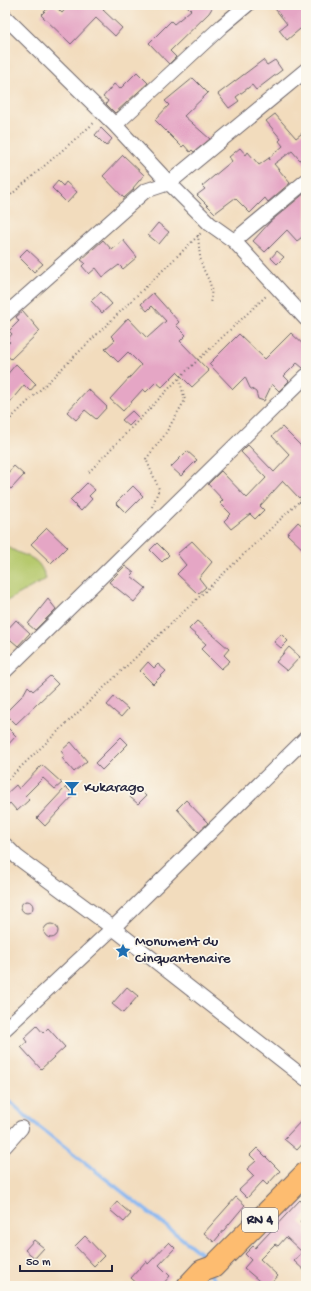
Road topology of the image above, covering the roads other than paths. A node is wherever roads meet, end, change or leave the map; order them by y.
1 (247, 5) edge
2 (5, 17) edge
3 (306, 70) edge
4 (115, 125) junction
5 (306, 182) edge
6 (169, 183) junction
7 (234, 242) junction
8 (5, 315) edge
9 (305, 316) edge
10 (306, 376) edge
11 (5, 671) edge
12 (306, 738) edge
13 (5, 845) edge
14 (113, 928) junction
15 (5, 1029) edge
16 (306, 1079) edge
17 (21, 1128) dead end
18 (5, 1146) edge
19 (306, 1173) edge
20 (198, 1283) edge

1 - 4 street
2 - 4 street
3 - 6 street
4 - 6 street
5 - 7 street
6 - 7 street
6 - 8 street
7 - 9 street
10 - 11 street
12 - 14 street
13 - 14 street
14 - 15 street
14 - 16 street
17 - 18 street
19 - 20 main road, RN 4

